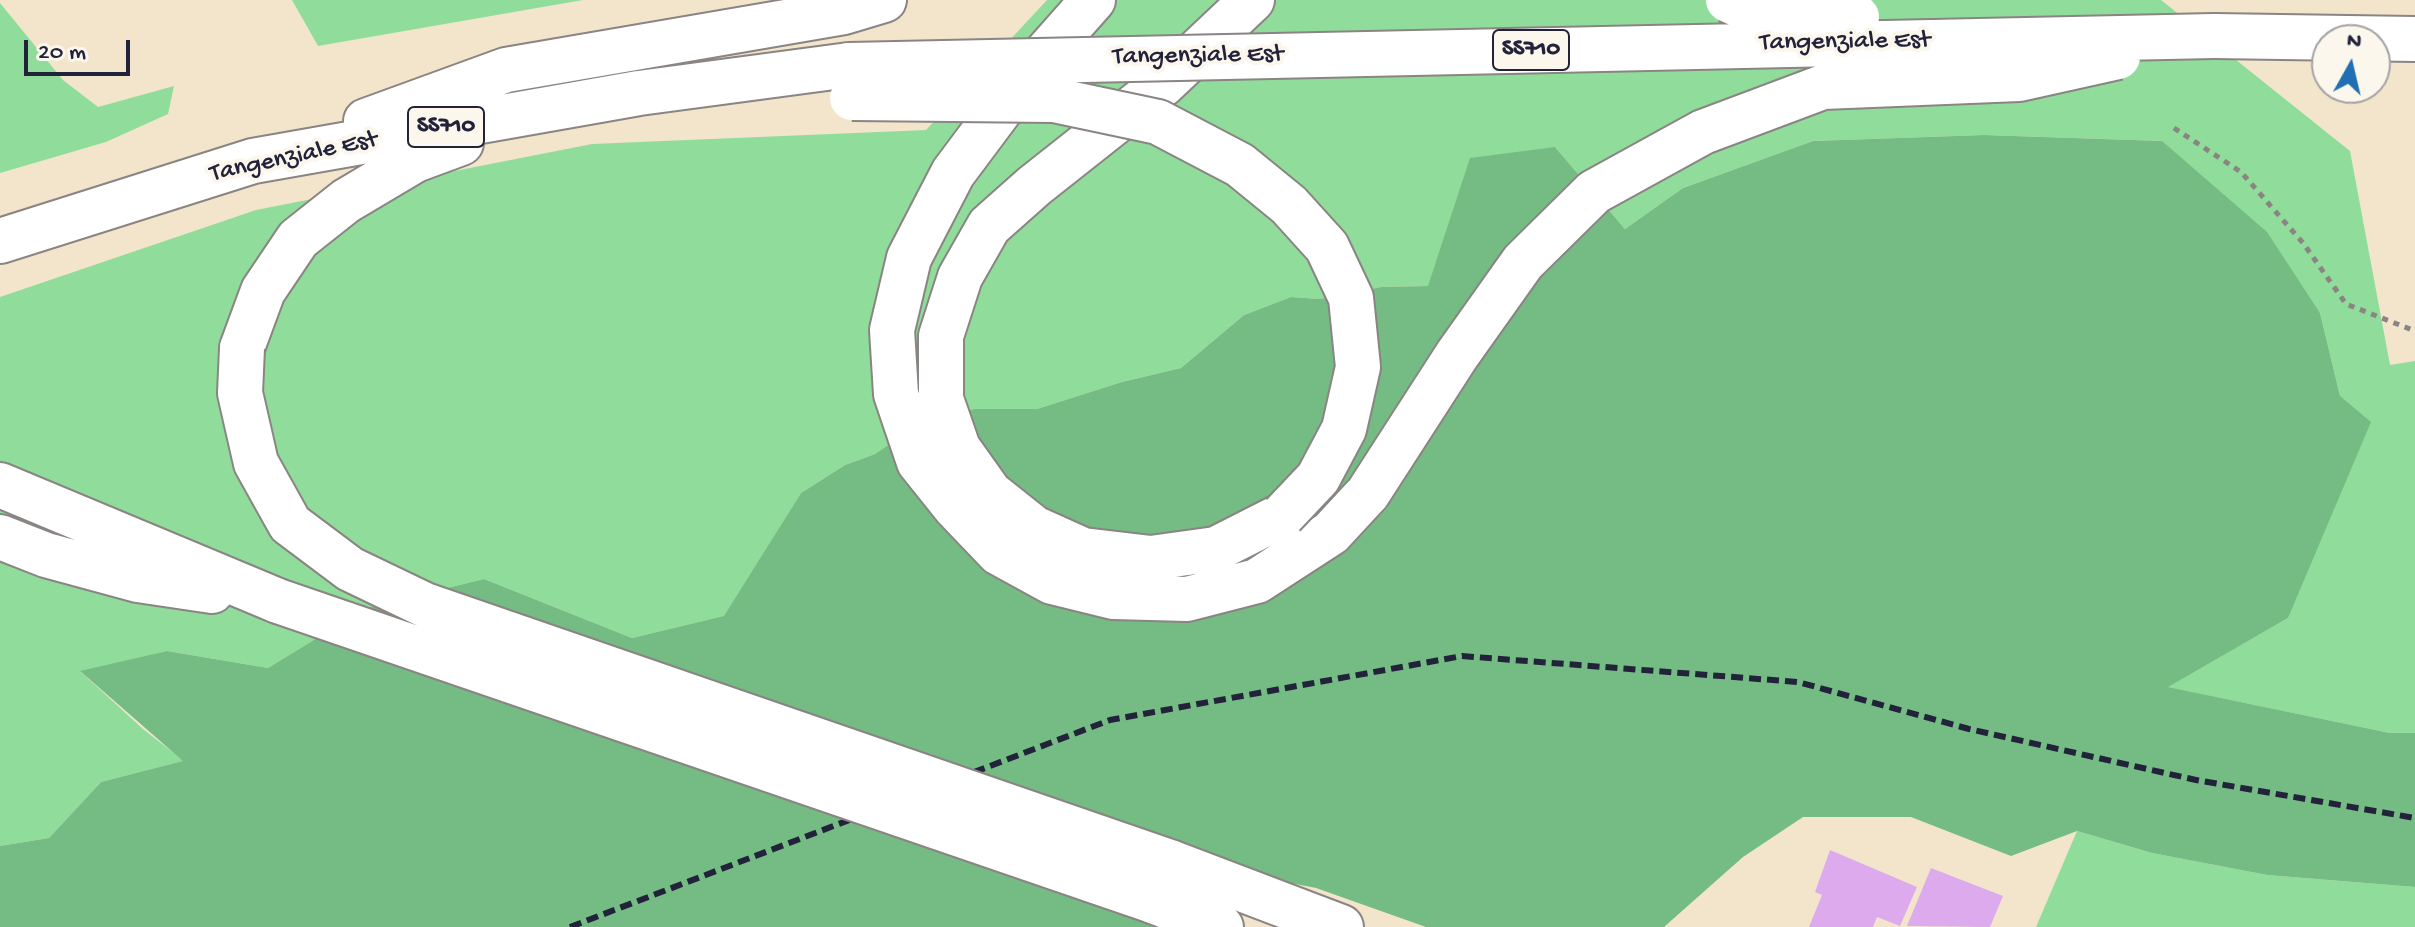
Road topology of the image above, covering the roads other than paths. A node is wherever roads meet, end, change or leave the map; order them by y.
1 (1093, 0) edge
2 (1252, 0) edge
3 (1728, 0) edge
4 (864, 6) edge
5 (2214, 36) junction
6 (2415, 39) edge
7 (850, 82) junction
8 (639, 93) junction
9 (253, 161) junction
10 (0, 241) edge
11 (0, 485) edge
12 (0, 537) edge
13 (278, 601) junction
14 (1221, 927) edge
15 (1341, 927) edge

1 - 5 main road, bridge
2 - 7 main road, bridge
3 - 5 main road, bridge
4 - 9 main road
5 - 6 main road, Tangenziale Est / SS710
5 - 7 main road, Tangenziale Est / SS710, bridge
7 - 8 main road, Tangenziale Est / SS710
8 - 9 main road, Tangenziale Est / SS710
8 - 15 main road, bridge
9 - 10 main road, Tangenziale Est / SS710
11 - 13 main road
12 - 13 main road
13 - 14 main road, bridge

